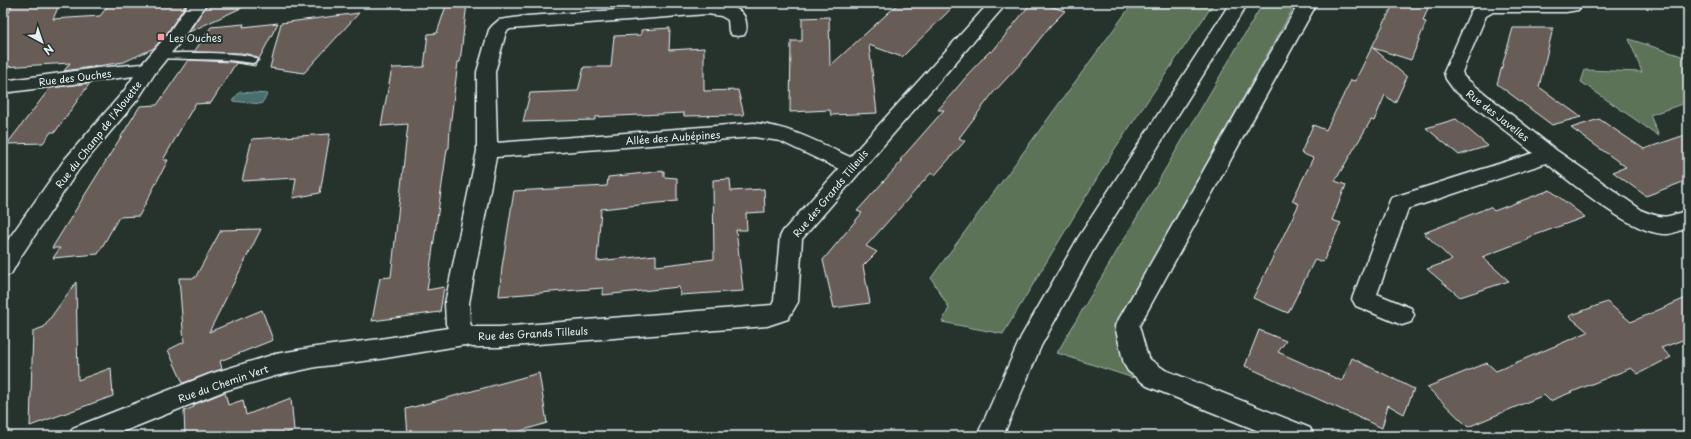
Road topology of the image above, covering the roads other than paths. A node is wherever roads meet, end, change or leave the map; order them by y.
1 (198, 3) edge
2 (998, 3) edge
3 (1239, 3) edge
4 (1308, 3) edge
5 (1576, 3) edge
6 (738, 31) dead end
7 (253, 60) dead end
8 (153, 63) junction
9 (3, 87) edge
10 (487, 151) junction
11 (1549, 155) junction
12 (852, 167) junction
13 (1688, 218) edge
14 (3, 268) edge
15 (1402, 315) dead end
16 (464, 335) junction
17 (82, 436) edge
18 (990, 436) edge
19 (1301, 436) edge

1 - 8 street, Rue du Champ de l'Alouette
2 - 12 street, Rue des Grands Tilleuls
3 - 18 street
4 - 19 street
5 - 11 street, Rue des Javelles
6 - 10 street, Rue des Grands Tilleuls
7 - 8 lane
8 - 9 street, Rue des Ouches
8 - 14 street, Rue du Champ de l'Alouette
10 - 12 street, Allée des Aubépines
10 - 16 street, Rue des Grands Tilleuls
11 - 13 street, Rue des Javelles
11 - 15 street
12 - 16 street, Rue des Grands Tilleuls
16 - 17 street, Rue du Chemin Vert

